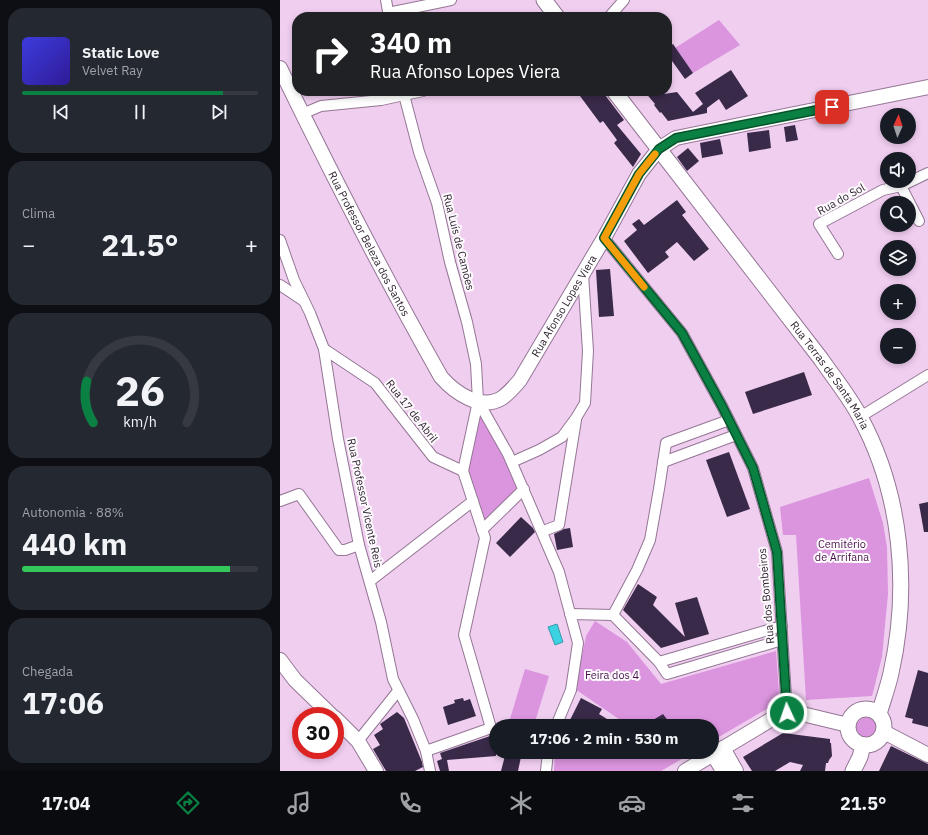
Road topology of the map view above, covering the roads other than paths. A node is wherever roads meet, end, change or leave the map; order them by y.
1 (386, 0) edge
2 (451, 0) edge
3 (544, 0) edge
4 (624, 0) edge
5 (388, 12) edge
6 (401, 12) edge
7 (553, 12) edge
8 (613, 12) edge
9 (280, 68) edge
10 (928, 87) edge
11 (292, 93) edge
12 (293, 96) edge
13 (396, 96) edge
14 (405, 96) edge
15 (618, 96) edge
16 (302, 114) junction
17 (659, 149) junction
18 (928, 173) edge
19 (916, 179) edge
20 (892, 188) edge
21 (902, 188) edge
22 (920, 221) dead end
23 (604, 238) junction
24 (280, 240) edge
25 (838, 254) dead end
26 (583, 274) junction
27 (280, 286) edge
28 (304, 301) junction
29 (324, 349) junction
30 (928, 374) edge
31 (478, 401) junction
32 (860, 417) junction
33 (576, 418) junction
34 (729, 420) junction
35 (736, 435) junction
36 (512, 462) junction
37 (663, 462) junction
38 (463, 471) junction
39 (524, 489) junction
40 (280, 501) edge
41 (473, 501) junction
42 (482, 530) junction
43 (546, 530) dead end
44 (359, 545) junction
45 (370, 581) junction
46 (570, 614) junction
47 (613, 615) junction
48 (782, 626) junction
49 (782, 640) junction
50 (706, 649) junction
51 (280, 660) edge
52 (659, 662) junction
53 (710, 662) junction
54 (398, 691) junction
55 (323, 707) edge
56 (787, 713) junction
57 (879, 714) junction
58 (491, 719) edge
59 (559, 719) edge
60 (848, 725) junction
61 (344, 727) edge
62 (489, 731) edge
63 (884, 732) junction
64 (358, 741) junction
65 (863, 745) junction
66 (719, 750) edge
67 (426, 751) junction
68 (719, 752) edge
69 (928, 755) edge
70 (719, 756) edge
71 (547, 759) edge
72 (705, 759) edge
73 (429, 767) edge
74 (376, 771) edge
75 (546, 771) edge
76 (685, 771) edge
77 (722, 771) edge
78 (736, 771) edge
79 (853, 771) edge

1 - 5 street
2 - 6 street
3 - 7 main road
4 - 8 street
9 - 11 street, Rua Professor Beleza dos Santos
10 - 17 street, Rua Afonso Lopes Viera
12 - 16 street, Rua Professor Beleza dos Santos
13 - 16 street
14 - 31 street, Rua Luís de Camões
15 - 17 main road, Rua Terras de Santa Maria
16 - 31 street, Rua Professor Beleza dos Santos
17 - 23 street, Rua Afonso Lopes Viera
17 - 32 main road, Rua Terras de Santa Maria
18 - 19 street, Rua do Sol
20 - 25 street, Rua do Sol
21 - 22 street
23 - 26 street, Rua Afonso Lopes Viera
23 - 34 street, Rua dos Bombeiros
24 - 28 street, Rua Professor Vicente Reis
26 - 31 street, Rua Afonso Lopes Viera
26 - 33 street
27 - 28 street
28 - 29 street, Rua Professor Vicente Reis
29 - 38 street, Rua 17 de Abril
29 - 44 street, Rua Professor Vicente Reis
30 - 32 street
31 - 36 street
31 - 38 street
32 - 57 main road, Rua Terras de Santa Maria
33 - 36 street
33 - 43 street
34 - 35 street, Rua dos Bombeiros
34 - 37 street
35 - 37 street
35 - 48 street, Rua dos Bombeiros
36 - 39 street
37 - 47 street
38 - 41 street
39 - 42 street
39 - 46 street
40 - 44 street
41 - 42 street
41 - 45 street
42 - 58 street
44 - 45 street, Rua Professor Vicente Reis
45 - 54 street, Rua Professor Vicente Reis
46 - 47 street
46 - 59 street
47 - 52 street
48 - 49 street, Rua dos Bombeiros
48 - 50 street
49 - 53 street
49 - 56 street, Rua dos Bombeiros
50 - 52 street
50 - 53 street
51 - 55 street
52 - 53 street
54 - 64 street
54 - 67 street, Rua Professor Vicente Reis
56 - 60 street
56 - 66 street
57 - 60 main road
57 - 63 main road
60 - 65 main road
61 - 64 street
62 - 67 street
63 - 65 main road
63 - 69 street
64 - 74 street
65 - 79 main road
67 - 73 street, Rua Professor Vicente Reis
68 - 78 street
70 - 77 street
71 - 75 street
72 - 76 street

